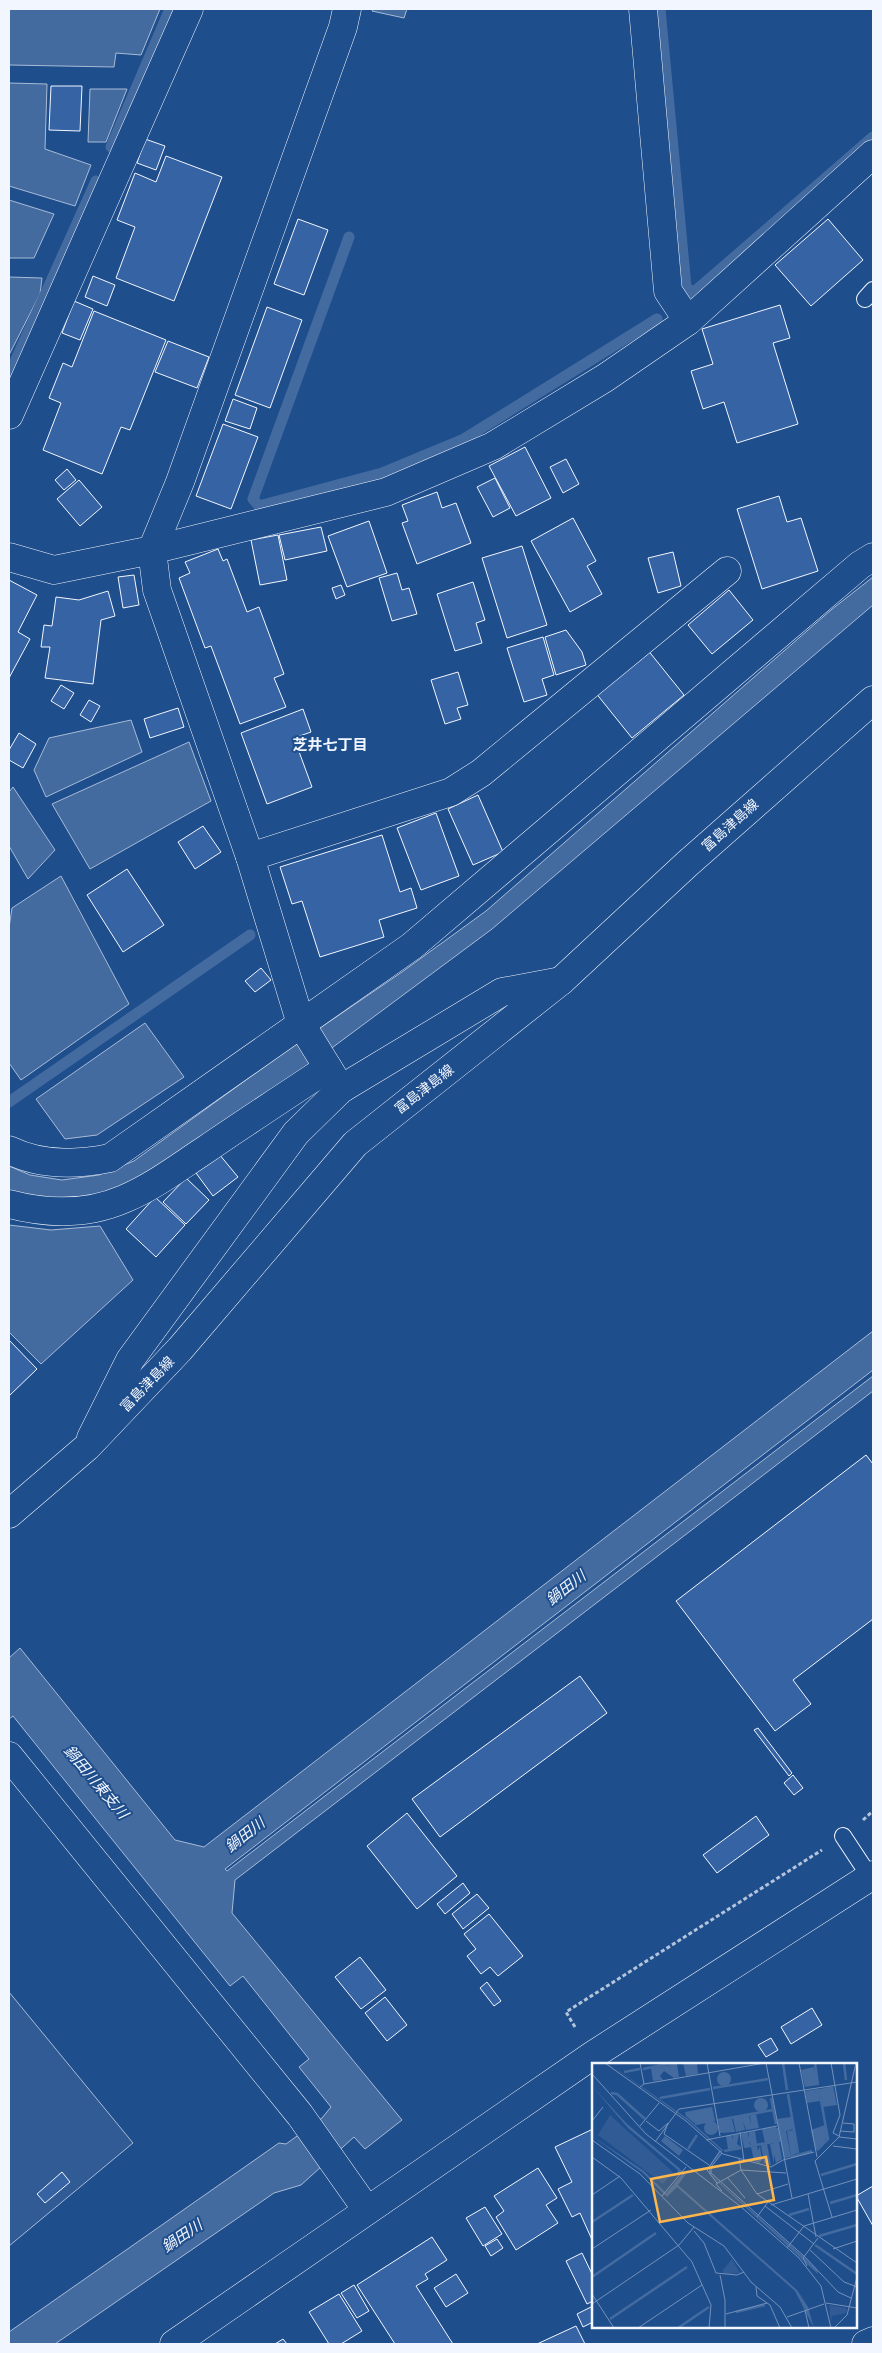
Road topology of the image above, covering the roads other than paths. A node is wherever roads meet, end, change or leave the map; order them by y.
1 (190, 9) edge
2 (347, 9) edge
3 (643, 9) edge
4 (873, 154) edge
5 (688, 320) junction
6 (9, 415) edge
7 (152, 550) junction
8 (9, 557) edge
9 (873, 557) edge
10 (727, 571) dead end
11 (873, 700) edge
12 (250, 857) junction
13 (561, 982) junction
14 (301, 1024) junction
15 (331, 1073) junction
16 (9, 1150) edge
17 (9, 1204) edge
18 (87, 1447) junction
19 (9, 1514) edge
20 (9, 1756) edge
21 (843, 1836) road end
22 (872, 1876) edge
23 (367, 2210) junction
24 (873, 2341) edge
25 (174, 2344) edge
26 (866, 2344) edge

1 - 6 street
2 - 7 street
3 - 5 street
4 - 5 street
5 - 7 street
7 - 8 street
7 - 12 street
9 - 14 street
10 - 12 street
11 - 13 street, 富島津島線
12 - 14 street
13 - 15 street
13 - 18 street, 富島津島線
14 - 15 street
14 - 16 street
15 - 17 street
15 - 18 street
18 - 19 street, 富島津島線
20 - 23 street
21 - 22 lane
22 - 23 street
23 - 25 street
24 - 26 street

